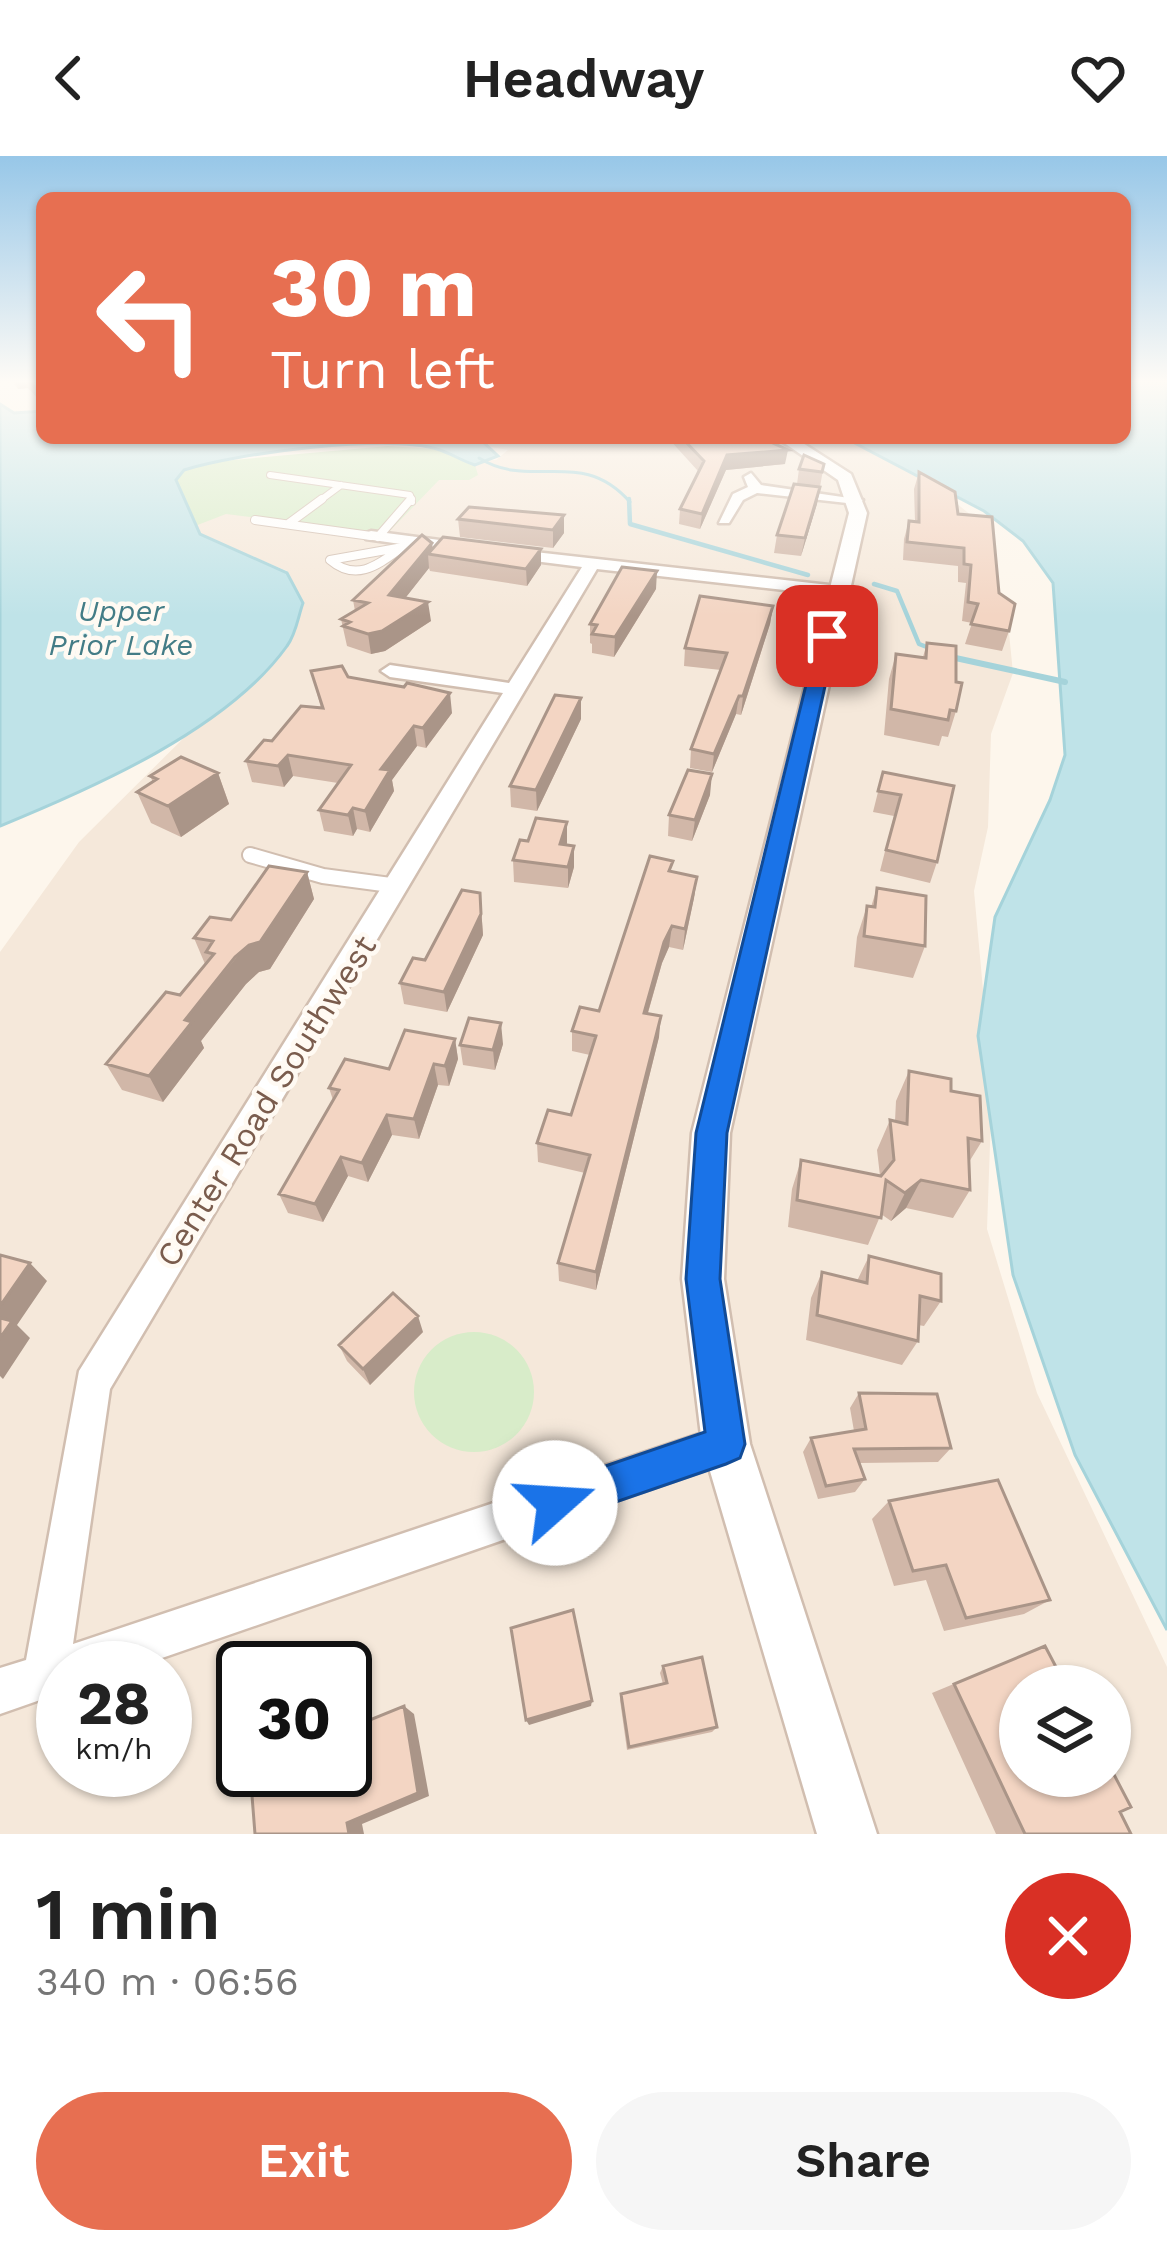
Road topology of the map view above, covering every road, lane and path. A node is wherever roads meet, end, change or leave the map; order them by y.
1 (823, 459) edge
2 (269, 476) dead end
3 (341, 485) junction
4 (856, 500) junction
5 (255, 520) dead end
6 (724, 520) dead end
7 (288, 524) junction
8 (374, 536) junction
9 (408, 544) junction
10 (591, 565) junction
11 (838, 591) junction
12 (390, 671) dead end
13 (518, 691) junction
14 (250, 855) dead end
15 (398, 886) junction
16 (726, 1444) junction
17 (62, 1641) edge
18 (147, 1641) edge
19 (36, 1679) edge
20 (0, 1691) edge
21 (847, 1834) edge

1 - 4 street
2 - 3 lane
3 - 7 lane
3 - 8 lane
4 - 6 street
4 - 11 street
5 - 7 lane
7 - 8 lane
8 - 9 street
9 - 9 lane
9 - 10 street
10 - 11 street
10 - 13 street, Center Road Southwest
11 - 16 street
12 - 13 street
13 - 15 street, Center Road Southwest
14 - 15 lane
15 - 17 street, Center Road Southwest
16 - 18 street
16 - 21 street
19 - 20 street

